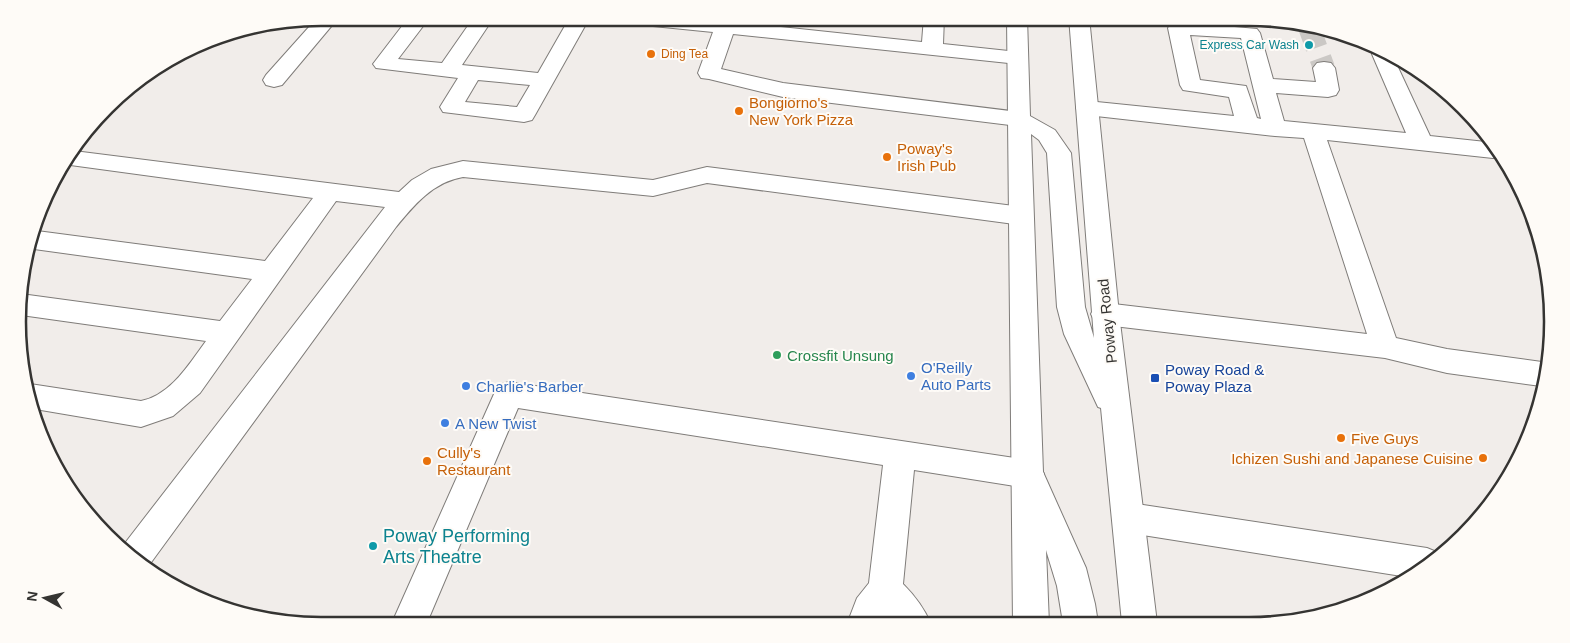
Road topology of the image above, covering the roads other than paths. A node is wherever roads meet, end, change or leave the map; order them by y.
1 (322, 26) edge
2 (414, 26) edge
3 (478, 26) edge
4 (575, 26) edge
5 (714, 26) edge
6 (933, 26) edge
7 (1017, 26) edge
8 (1080, 26) edge
9 (1193, 26) edge
10 (1217, 26) edge
11 (725, 27) junction
12 (932, 49) junction
13 (1018, 58) junction
14 (1385, 60) edge
15 (1324, 68) tunnel mouth
16 (448, 70) junction
17 (472, 73) junction
18 (274, 80) dead end
19 (544, 80) junction
20 (1264, 84) junction
21 (1087, 108) junction
22 (1019, 119) junction
23 (1248, 126) junction
24 (1275, 129) junction
25 (1314, 132) junction
26 (1422, 143) junction
27 (1489, 150) edge
28 (75, 159) edge
29 (330, 192) junction
30 (403, 201) junction
31 (1021, 216) junction
32 (38, 240) edge
33 (272, 272) junction
34 (27, 305) edge
35 (1105, 314) junction
36 (226, 333) junction
37 (1385, 348) junction
38 (1539, 374) edge
39 (36, 397) edge
40 (1118, 422) junction
41 (900, 454) junction
42 (1028, 474) junction
43 (1130, 518) junction
44 (138, 552) edge
45 (1419, 563) edge
46 (885, 590) junction
47 (412, 617) edge
48 (868, 617) edge
49 (909, 617) edge
50 (1031, 617) edge
51 (1079, 617) edge
52 (1139, 617) edge

1 - 18 main road
2 - 16 main road
3 - 16 main road
4 - 19 main road
5 - 11 main road
6 - 12 main road
7 - 13 main road
8 - 21 main road, Poway Road
9 - 23 main road
10 - 20 main road
11 - 12 main road
11 - 22 main road
12 - 13 main road
13 - 22 main road
14 - 26 main road
15 - 20 main road
16 - 17 main road
17 - 19 main road
17 - 19 main road
20 - 24 main road
21 - 23 main road
21 - 35 main road, Poway Road
22 - 31 main road
22 - 40 main road
23 - 24 main road
24 - 25 main road
25 - 26 main road
25 - 37 main road
26 - 27 main road
28 - 29 main road
29 - 30 main road
29 - 33 main road
30 - 31 main road
30 - 44 main road
31 - 42 main road
32 - 33 main road
33 - 36 main road
34 - 36 main road
35 - 37 main road
35 - 40 main road, Poway Road
36 - 39 main road
37 - 38 main road
40 - 43 main road, Poway Road
41 - 42 main road
41 - 46 main road
41 - 47 main road
42 - 50 main road
42 - 51 main road
43 - 45 main road
43 - 52 main road, Poway Road
46 - 48 main road
46 - 49 main road

